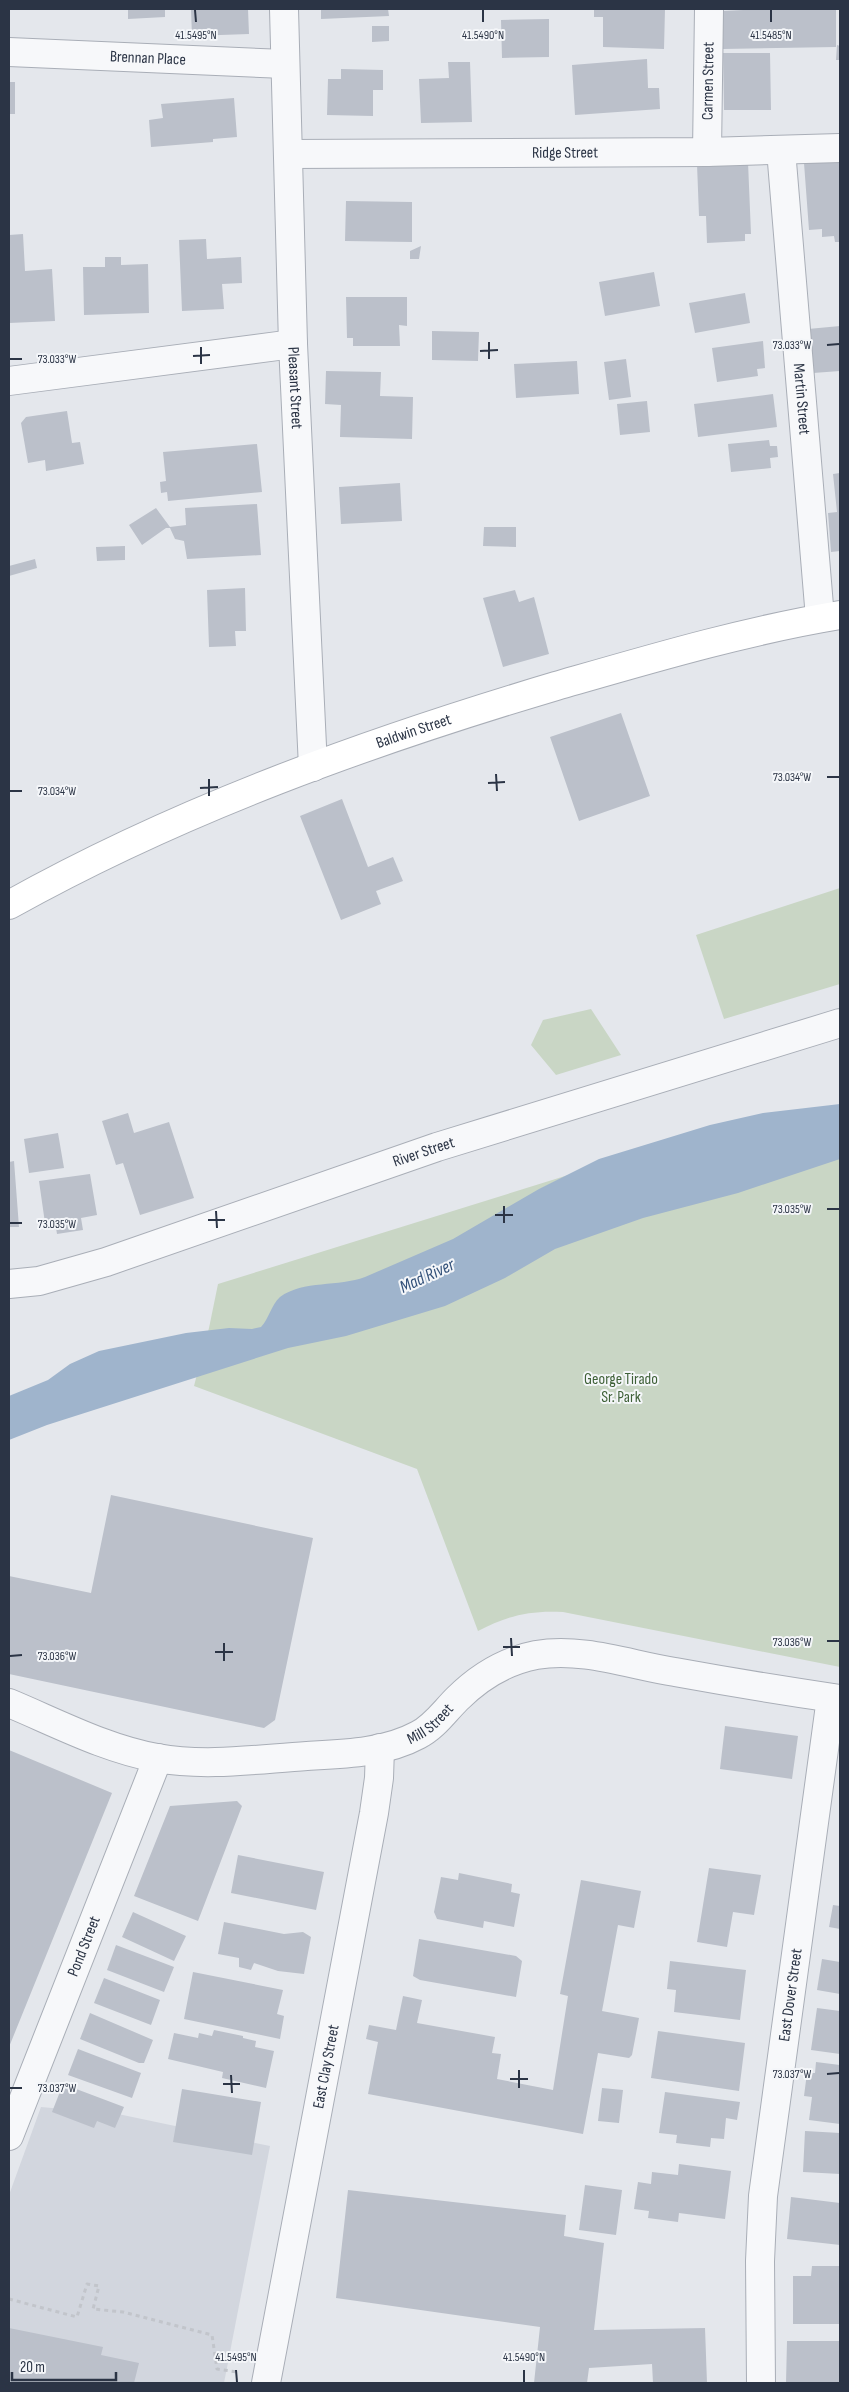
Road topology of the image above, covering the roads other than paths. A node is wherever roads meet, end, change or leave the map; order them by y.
1 (284, 9) edge
2 (709, 9) edge
3 (9, 52) edge
4 (285, 64) junction
5 (840, 148) edge
6 (781, 150) junction
7 (707, 152) junction
8 (289, 154) junction
9 (293, 344) junction
10 (9, 382) edge
11 (830, 617) edge
12 (313, 767) junction
13 (9, 905) edge
14 (840, 1023) edge
15 (9, 1284) edge
16 (836, 1699) edge
17 (9, 1703) edge
18 (380, 1748) junction
19 (158, 1758) junction
20 (9, 2136) edge
21 (267, 2381) edge
22 (761, 2383) edge

1 - 4 street, Pleasant Street
2 - 7 street, Carmen Street
3 - 4 street, Brennan Place
4 - 8 street, Pleasant Street
5 - 6 street, Ridge Street
6 - 7 street, Ridge Street
6 - 11 street, Martin Street
7 - 8 street, Ridge Street
8 - 9 street, Pleasant Street
9 - 10 street
9 - 12 street, Pleasant Street
11 - 12 main road, Baldwin Street
12 - 13 main road, Baldwin Street
14 - 15 street, River Street
16 - 18 street, Mill Street
16 - 22 street, East Dover Street
17 - 19 street, Mill Street
18 - 19 street, Mill Street
18 - 21 street, East Clay Street
19 - 20 street, Pond Street

